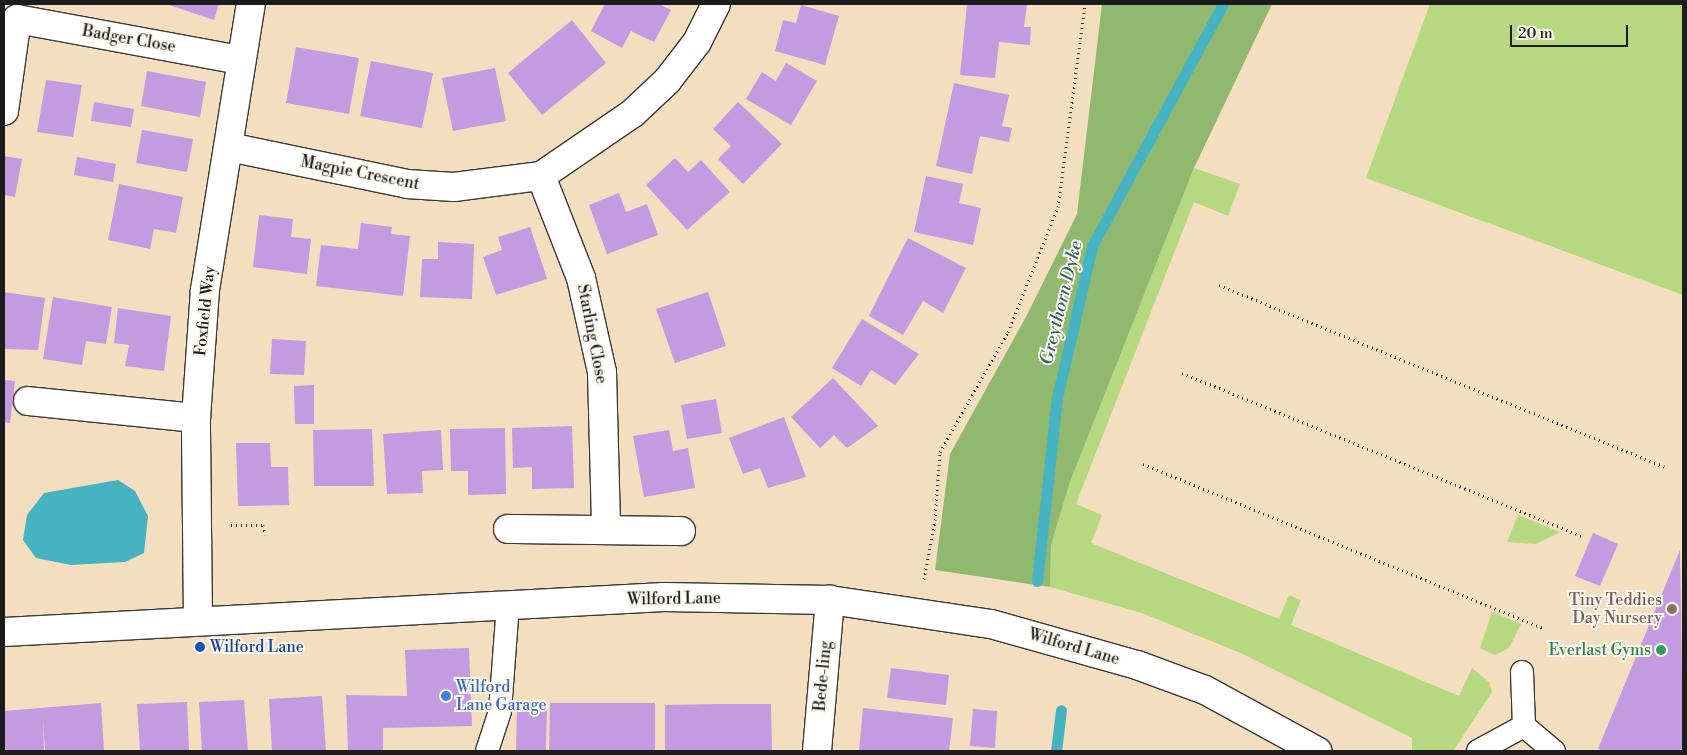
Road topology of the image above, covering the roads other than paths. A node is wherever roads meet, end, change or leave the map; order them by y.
1 (251, 4) edge
2 (716, 4) edge
3 (10, 17) edge
4 (241, 60) junction
5 (4, 111) edge
6 (229, 147) junction
7 (541, 176) junction
8 (28, 401) dead end
9 (196, 418) junction
10 (508, 529) dead end
11 (606, 530) junction
12 (681, 531) dead end
13 (830, 600) junction
14 (508, 605) junction
15 (198, 621) junction
16 (4, 632) edge
17 (1522, 672) dead end
18 (1524, 726) junction
19 (488, 751) edge
20 (817, 751) edge
21 (1317, 751) edge
22 (1478, 751) edge
23 (1554, 751) edge

1 - 4 street, Foxfield Way
2 - 7 street, Magpie Crescent
3 - 4 street, Badger Close
3 - 5 street, Badger Close
4 - 6 street, Foxfield Way
6 - 7 street, Magpie Crescent
6 - 9 street, Foxfield Way
7 - 11 street, Starling Close
8 - 9 street
9 - 15 street, Foxfield Way
10 - 11 street
11 - 12 street
13 - 14 street, Wilford Lane
13 - 20 street, Bede-ling
13 - 21 street, Wilford Lane
14 - 15 street, Wilford Lane
14 - 19 lane
15 - 16 street, Wilford Lane
17 - 18 lane
18 - 22 lane
18 - 23 lane

